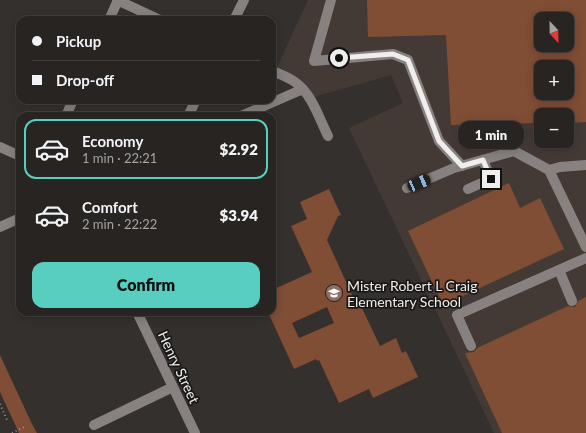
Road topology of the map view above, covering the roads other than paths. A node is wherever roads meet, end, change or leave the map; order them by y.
1 (118, 0) edge
2 (244, 0) edge
3 (331, 0) edge
4 (111, 16) edge
5 (152, 16) edge
6 (236, 16) edge
7 (276, 73) edge
8 (304, 89) junction
9 (276, 101) edge
10 (269, 104) edge
11 (250, 112) edge
12 (328, 136) dead end
13 (0, 147) edge
14 (16, 154) edge
15 (483, 160) junction
16 (586, 165) edge
17 (462, 166) junction
18 (549, 170) junction
19 (407, 188) dead end
20 (468, 189) dead end
21 (16, 220) edge
22 (0, 227) edge
23 (583, 232) edge
24 (586, 247) edge
25 (586, 258) edge
26 (559, 270) junction
27 (572, 301) dead end
28 (139, 316) edge
29 (471, 346) dead end
30 (173, 387) junction
31 (94, 425) dead end
32 (195, 433) edge

1 - 4 street
1 - 5 street
2 - 6 street
3 - 17 street
7 - 8 street
8 - 9 street
8 - 12 street
10 - 11 street
13 - 14 street
15 - 17 street
15 - 18 street
15 - 20 street
16 - 18 street
17 - 19 street
18 - 23 street
21 - 22 street
23 - 24 street
25 - 26 street
26 - 27 street
26 - 29 street
28 - 30 street, Henry Street
30 - 31 street
30 - 32 street, Henry Street

